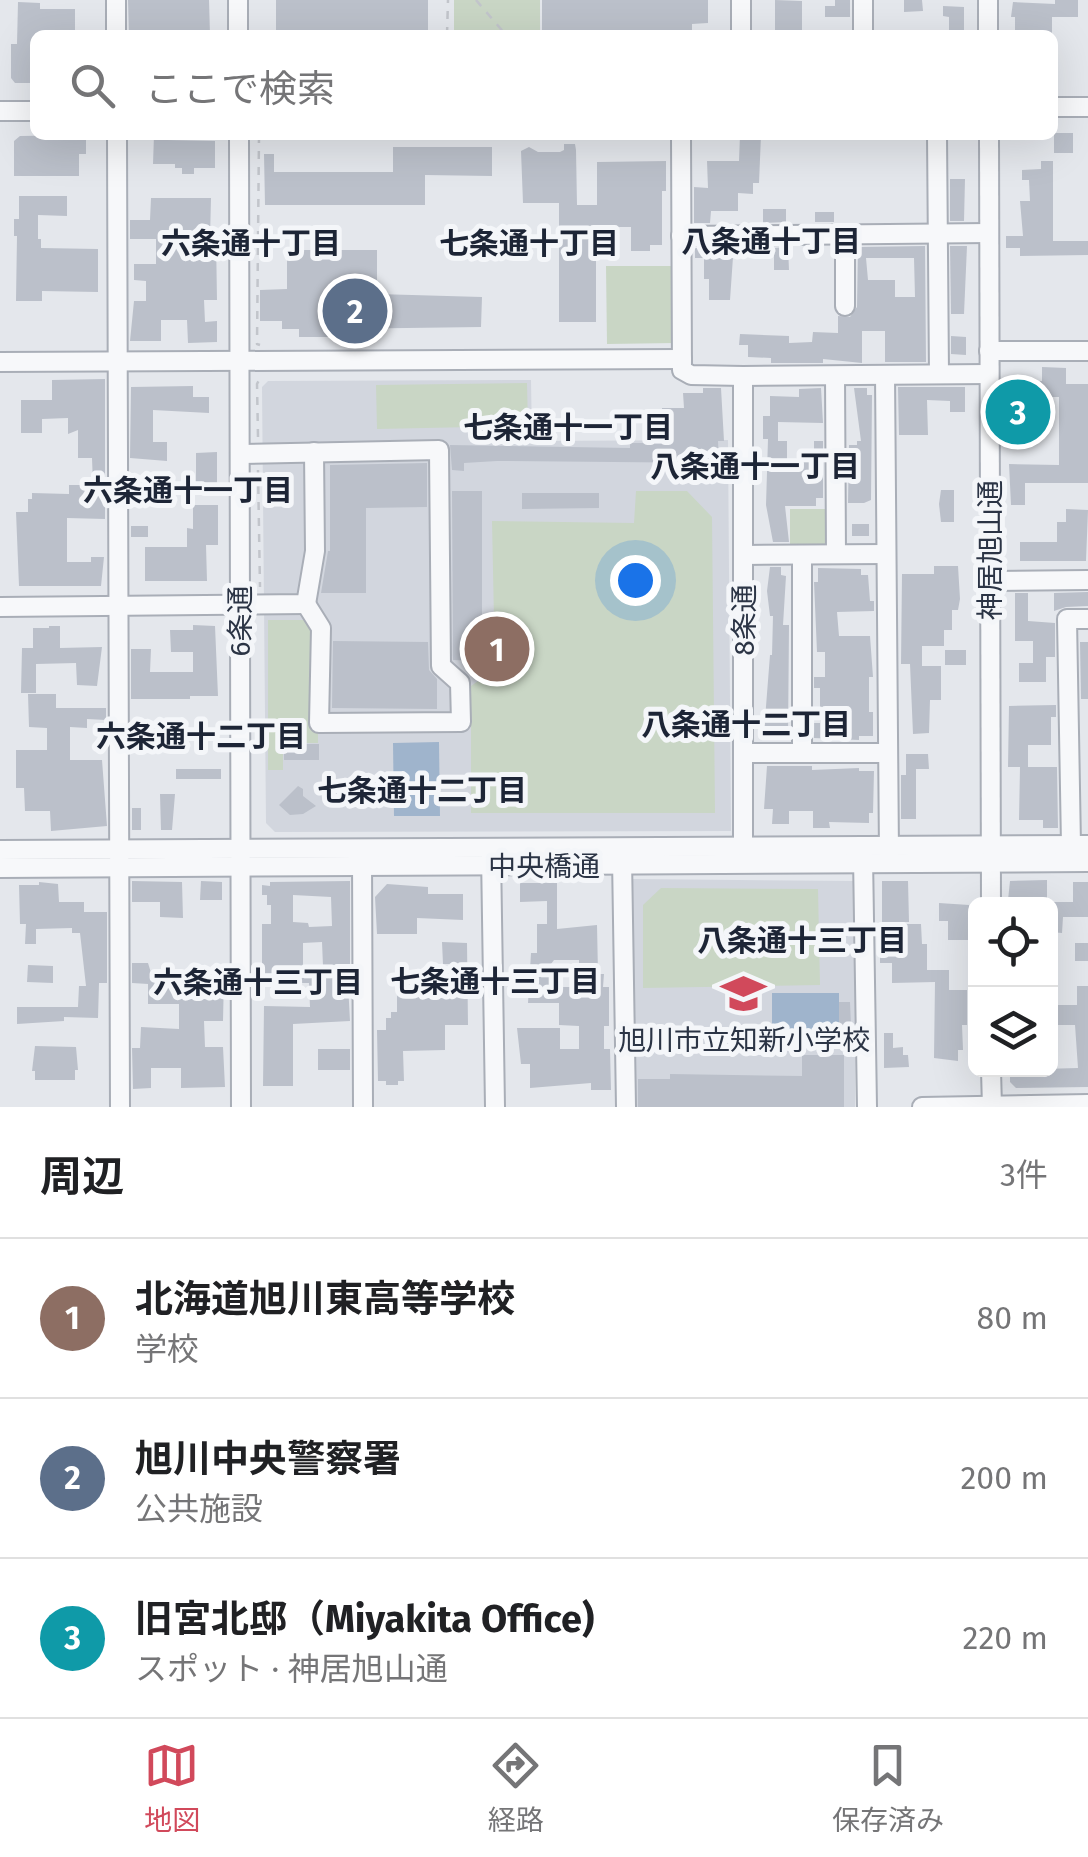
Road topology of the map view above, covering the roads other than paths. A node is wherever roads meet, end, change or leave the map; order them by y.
1 (116, 0) edge
2 (238, 0) edge
3 (741, 0) edge
4 (863, 0) edge
5 (988, 0) edge
6 (116, 30) edge
7 (238, 30) edge
8 (741, 30) edge
9 (864, 30) edge
10 (988, 30) edge
11 (1088, 106) edge
12 (1058, 107) edge
13 (0, 111) edge
14 (30, 111) edge
15 (117, 140) edge
16 (239, 140) edge
17 (681, 140) edge
18 (937, 140) edge
19 (988, 140) edge
20 (989, 233) junction
21 (937, 234) junction
22 (845, 235) junction
23 (681, 236) junction
24 (845, 306) dead end
25 (1088, 351) edge
26 (989, 352) junction
27 (682, 359) junction
28 (240, 360) junction
29 (118, 361) junction
30 (0, 362) edge
31 (939, 374) junction
32 (989, 374) junction
33 (886, 375) junction
34 (743, 376) junction
35 (836, 376) junction
36 (314, 452) junction
37 (249, 454) junction
38 (744, 554) junction
39 (836, 554) junction
40 (886, 554) junction
41 (802, 555) junction
42 (1088, 580) edge
43 (990, 581) junction
44 (306, 604) junction
45 (240, 605) junction
46 (118, 606) junction
47 (0, 607) edge
48 (1088, 619) edge
49 (802, 752) junction
50 (886, 753) junction
51 (743, 754) junction
52 (1079, 845) edge
53 (0, 850) edge
54 (991, 854) junction
55 (863, 855) junction
56 (889, 855) junction
57 (622, 856) junction
58 (743, 856) junction
59 (491, 857) junction
60 (362, 858) junction
61 (119, 859) junction
62 (241, 859) junction
63 (1088, 862) edge
64 (0, 868) edge
65 (991, 897) edge
66 (992, 1077) edge
67 (1088, 1104) edge
68 (992, 1106) edge
69 (120, 1107) edge
70 (241, 1107) edge
71 (363, 1107) edge
72 (495, 1107) edge
73 (626, 1107) edge
74 (867, 1107) edge
75 (922, 1107) edge

1 - 6 street
2 - 7 street
3 - 8 street
4 - 9 street
5 - 10 street
11 - 12 street
13 - 14 street
15 - 29 street
16 - 28 street, 6条通
17 - 23 street
18 - 21 street
19 - 20 street, 神居旭山通
20 - 21 street
20 - 26 street, 神居旭山通
21 - 22 street
21 - 31 street
22 - 23 street
22 - 24 street
23 - 27 street
25 - 26 street
26 - 32 street, 神居旭山通
27 - 28 street
27 - 34 street
28 - 29 street
28 - 37 street, 6条通
29 - 30 street
29 - 46 street
31 - 32 street
31 - 33 street
32 - 43 street, 神居旭山通
33 - 35 street
33 - 40 street
34 - 35 street
34 - 38 street, 8条通
35 - 39 street
36 - 37 street
36 - 44 street
36 - 44 street
37 - 45 street, 6条通
38 - 41 street
38 - 51 street, 8条通
39 - 40 street
39 - 41 street
40 - 50 street
41 - 49 street
42 - 43 street
43 - 54 street, 神居旭山通
44 - 45 street
45 - 46 street
45 - 62 street, 6条通
46 - 47 street
46 - 61 street
48 - 52 street
49 - 50 street
49 - 51 street
50 - 56 street
51 - 58 street, 8条通
52 - 54 street, 中央橋通
53 - 61 street, 中央橋通
54 - 56 street, 中央橋通
54 - 63 street, 中央橋通
54 - 65 street, 神居旭山通
55 - 56 street, 中央橋通
55 - 58 street, 中央橋通
55 - 74 street
57 - 58 street, 中央橋通
57 - 59 street, 中央橋通
57 - 73 street
59 - 60 street, 中央橋通
59 - 72 street
60 - 62 street, 中央橋通
60 - 71 street
61 - 62 street, 中央橋通
61 - 64 street, 中央橋通
61 - 69 street
62 - 70 street, 6条通
66 - 68 street
67 - 68 street
68 - 75 street

